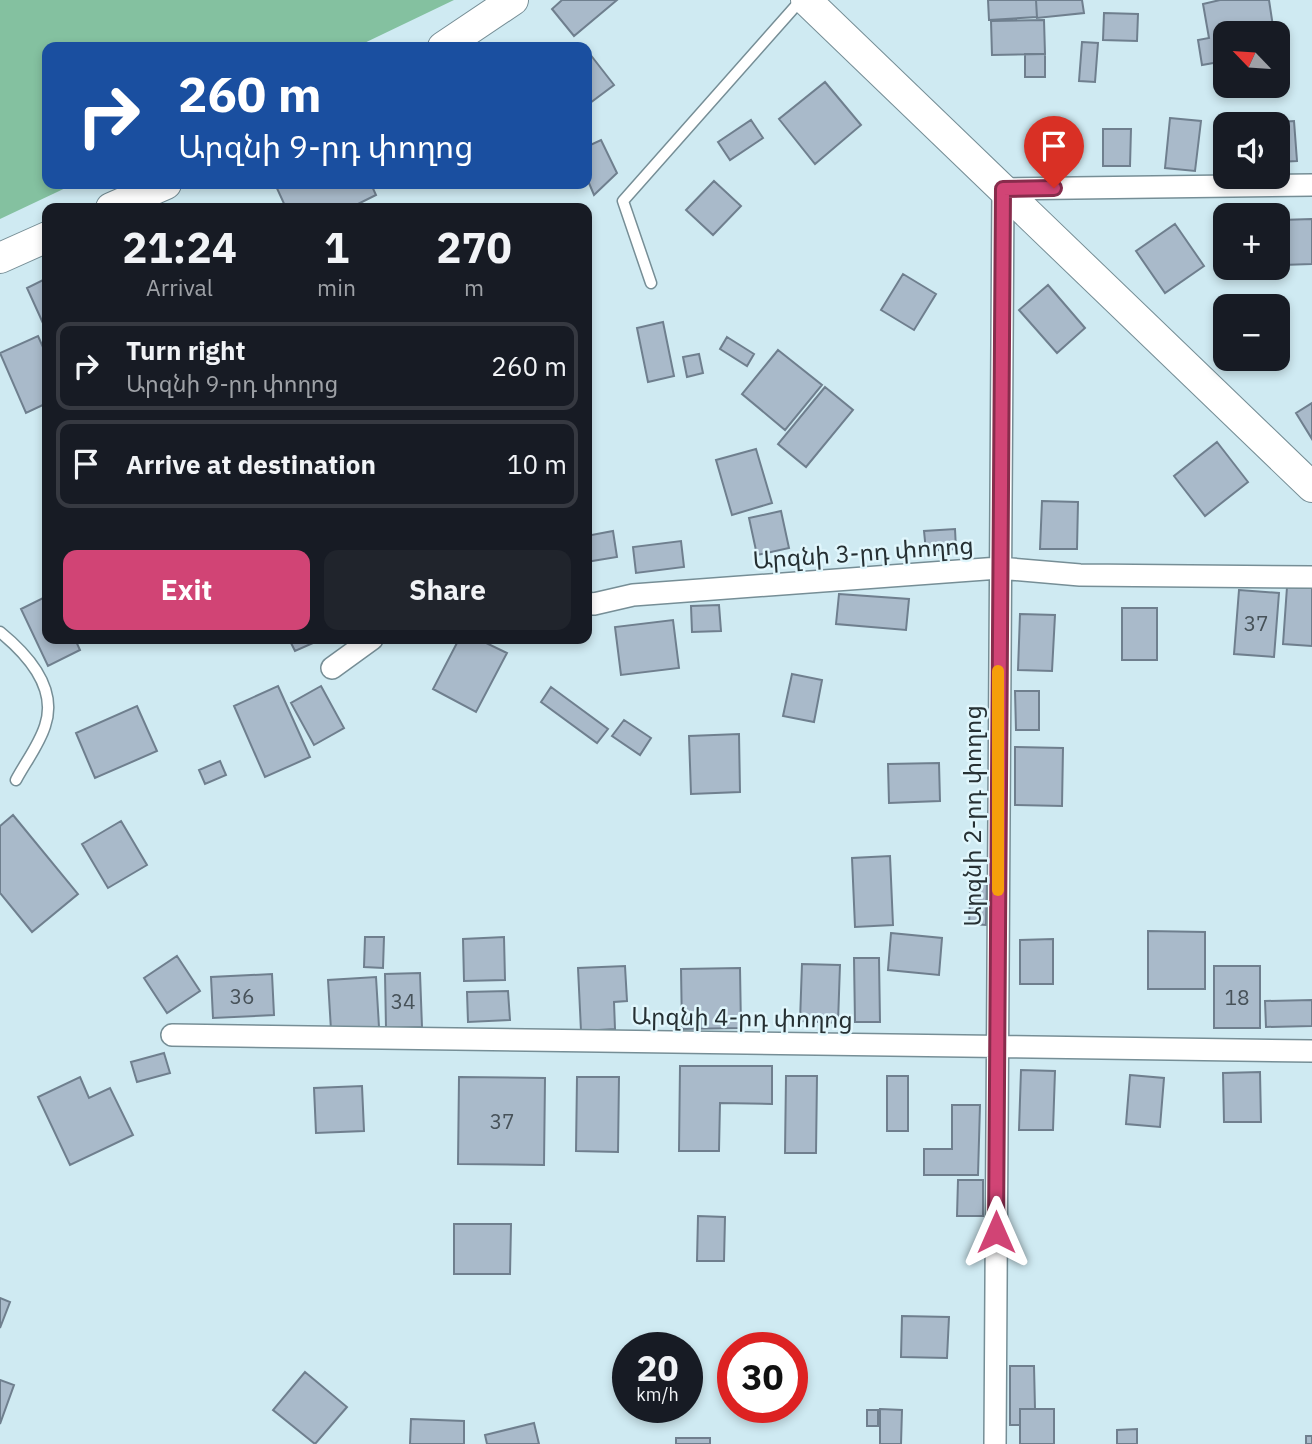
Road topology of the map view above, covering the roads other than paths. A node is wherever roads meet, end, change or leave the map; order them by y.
1 (513, 0) edge
2 (803, 0) edge
3 (450, 42) edge
4 (1312, 185) edge
5 (155, 189) edge
6 (1003, 189) junction
7 (122, 203) edge
8 (42, 239) edge
9 (0, 258) edge
10 (651, 284) dead end
11 (1312, 487) edge
12 (999, 568) junction
13 (1312, 578) edge
14 (592, 604) edge
15 (0, 632) edge
16 (365, 644) edge
17 (332, 668) dead end
18 (16, 780) dead end
19 (172, 1035) dead end
20 (997, 1047) junction
21 (1312, 1051) edge
22 (995, 1444) edge

1 - 3 street
2 - 6 street
2 - 10 lane
4 - 6 street
5 - 7 street
6 - 11 street
6 - 12 street, Արզնի 2-րդ փողոց
8 - 9 street
12 - 13 street, Արզնի 3-րդ փողոց
12 - 14 street, Արզնի 3-րդ փողոց
12 - 20 street, Արզնի 2-րդ փողոց
15 - 18 lane
16 - 17 street
19 - 20 street, Արզնի 4-րդ փողոց
20 - 21 street, Արզնի 4-րդ փողոց
20 - 22 street, Արզնի 2-րդ փողոց

